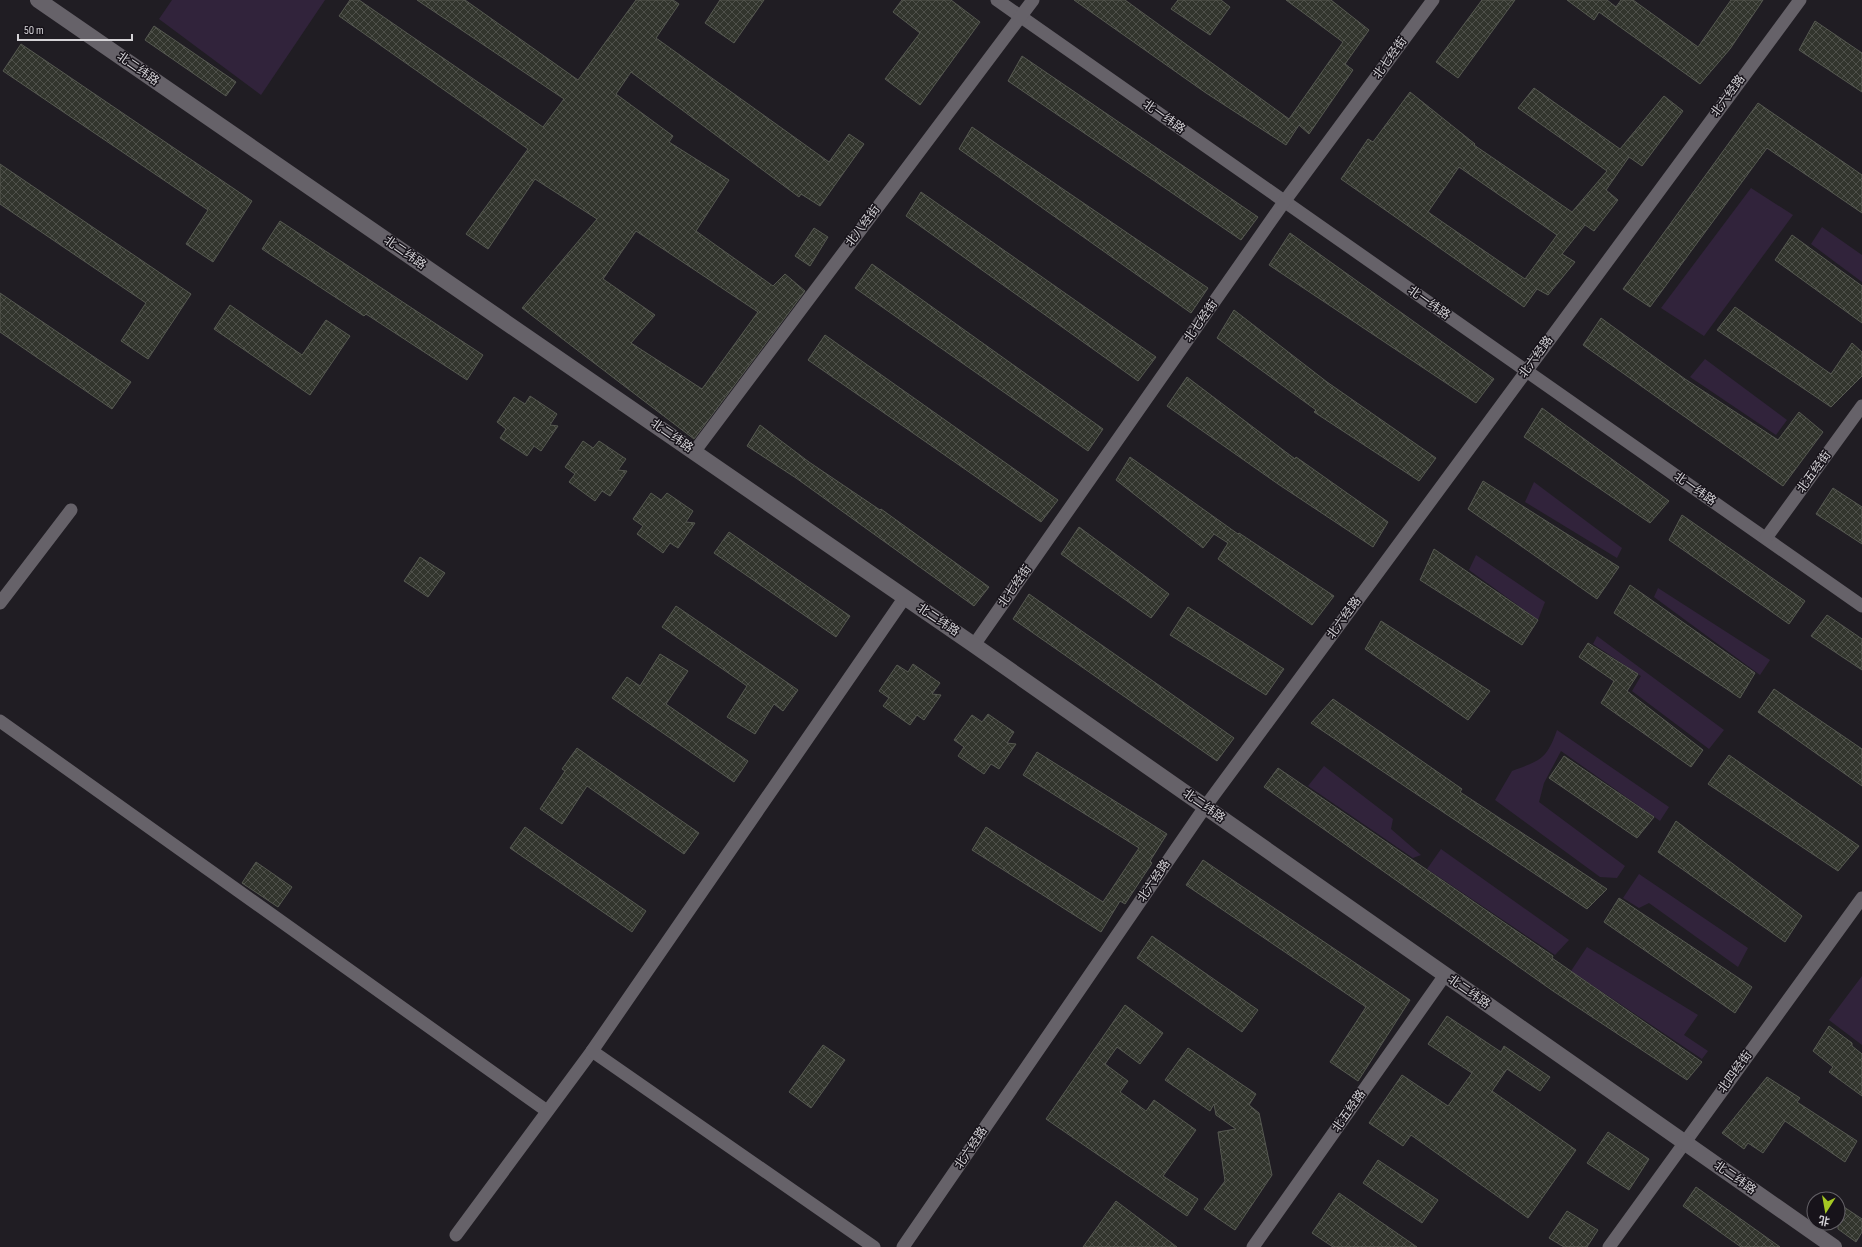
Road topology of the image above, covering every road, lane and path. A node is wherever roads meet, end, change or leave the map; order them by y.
1 (38, 0) edge
2 (997, 0) edge
3 (1033, 0) edge
4 (1433, 0) edge
5 (1800, 0) edge
6 (1020, 17) junction
7 (1284, 202) junction
8 (1526, 371) junction
9 (1862, 406) edge
10 (694, 452) junction
11 (71, 510) dead end
12 (1766, 538) junction
13 (905, 597) junction
14 (0, 603) edge
15 (1862, 606) edge
16 (974, 645) junction
17 (0, 721) edge
18 (1205, 807) junction
19 (1862, 898) edge
20 (1445, 975) junction
21 (592, 1051) junction
22 (547, 1111) junction
23 (1684, 1142) junction
24 (456, 1235) dead end
25 (874, 1247) edge
26 (903, 1247) edge
27 (1253, 1247) edge
28 (1609, 1247) edge
29 (1834, 1247) edge

1 - 10 street, 北二纬路
2 - 6 street, 北一纬路
3 - 6 street, 北八经街
4 - 7 street, 北七经街
5 - 8 street, 北六经路
6 - 7 street, 北一纬路
6 - 10 street, 北八经街
7 - 8 street, 北一纬路
7 - 16 street, 北七经街
8 - 12 street, 北一纬路
8 - 18 street, 北六经路
9 - 12 street, 北五经街
10 - 13 street, 北二纬路
11 - 14 street
12 - 15 street, 北一纬路
13 - 16 street, 北二纬路
13 - 21 street
16 - 18 street, 北二纬路
17 - 22 street
18 - 20 street, 北二纬路
18 - 26 street, 北六经路
19 - 23 street, 北四经街
20 - 23 street, 北二纬路
20 - 27 street, 北五经路
21 - 22 street
21 - 25 street
22 - 24 street
23 - 28 street, 北四经街
23 - 29 street, 北二纬路

